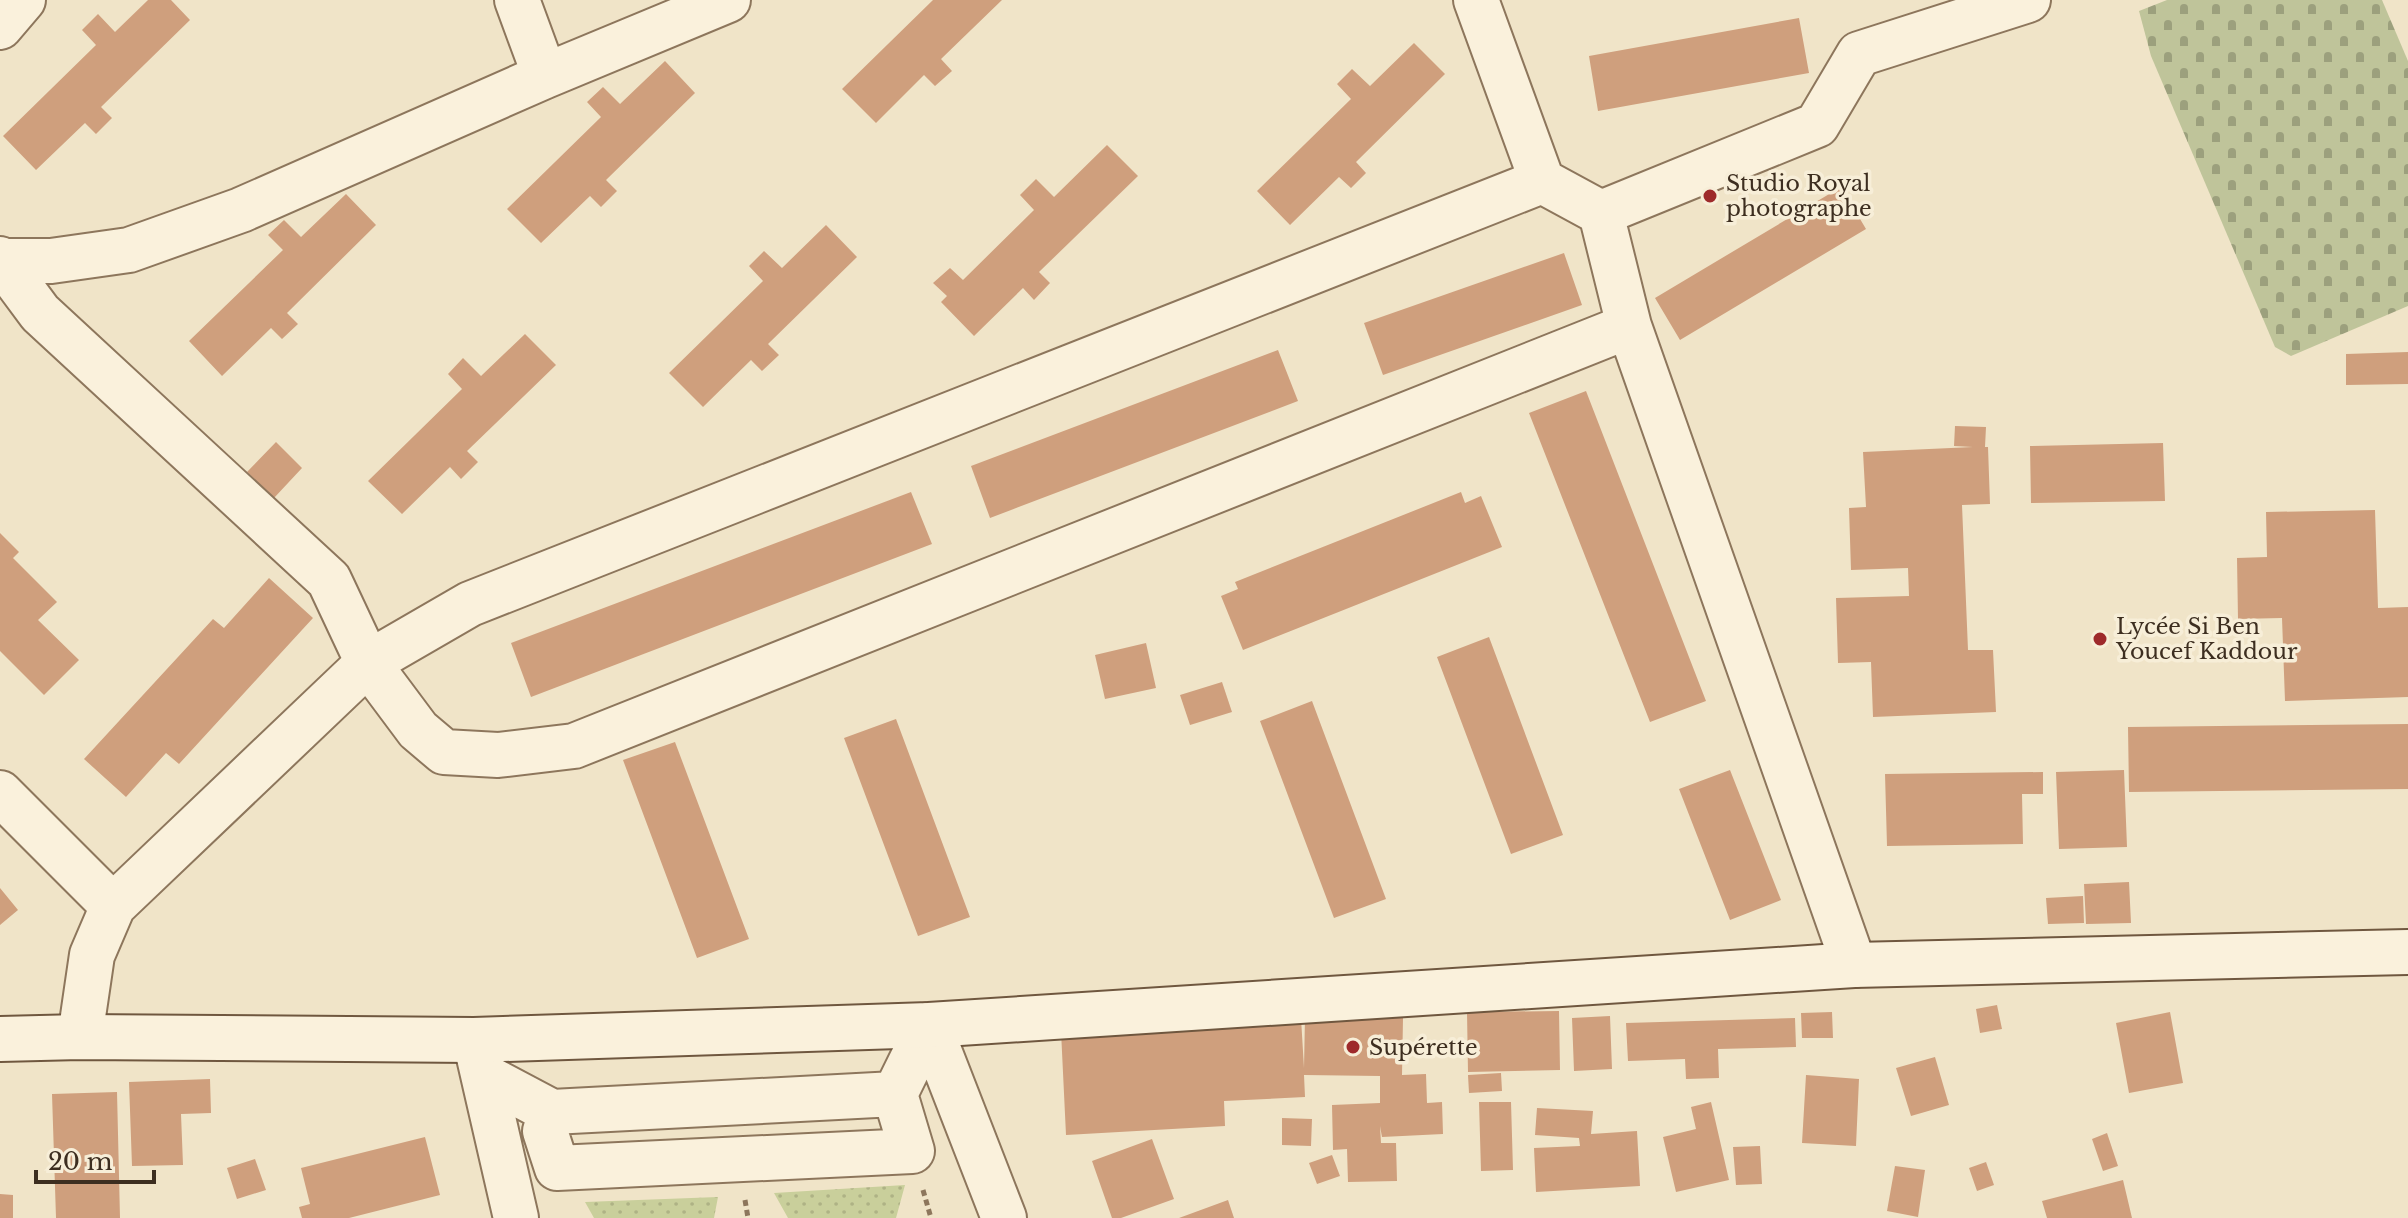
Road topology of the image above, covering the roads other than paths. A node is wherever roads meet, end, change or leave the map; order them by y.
1 (23, 0) edge
2 (517, 0) edge
3 (728, 0) edge
4 (2028, 0) edge
5 (1490, 12) edge
6 (0, 27) edge
7 (545, 76) junction
8 (1542, 181) junction
9 (1601, 213) junction
10 (1, 260) edge
11 (1629, 326) junction
12 (368, 663) junction
13 (0, 793) edge
14 (113, 906) junction
15 (2408, 952) edge
16 (1854, 965) junction
17 (929, 1025) junction
18 (80, 1037) junction
19 (0, 1039) edge
20 (479, 1058) junction
21 (895, 1094) junction
22 (552, 1112) junction
23 (516, 1218) edge
24 (1004, 1218) edge

1 - 6 street
2 - 7 street
3 - 7 street
4 - 9 street
5 - 8 street
7 - 10 street
8 - 9 street
8 - 12 street
9 - 11 street
10 - 12 street
11 - 12 street
11 - 16 street
12 - 14 street
13 - 14 street
14 - 18 street
15 - 16 street
16 - 17 street
17 - 20 street
17 - 21 street
17 - 24 street
18 - 19 street
18 - 20 street
20 - 22 street
20 - 23 street
21 - 22 street
21 - 22 street

